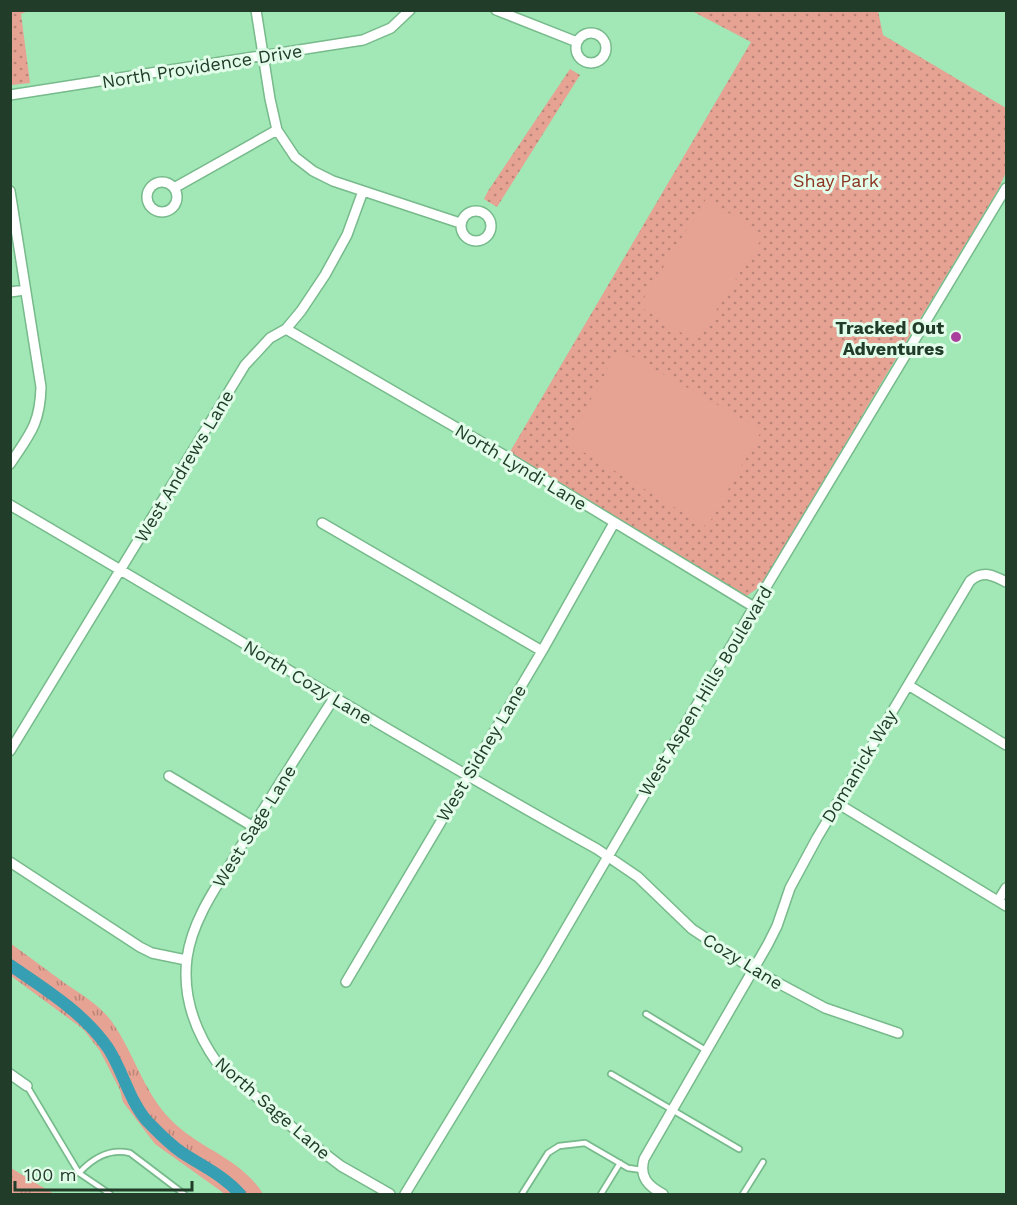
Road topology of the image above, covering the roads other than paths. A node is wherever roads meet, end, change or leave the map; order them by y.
1 (255, 10) edge
2 (410, 10) edge
3 (496, 10) edge
4 (577, 42) dead end
5 (263, 56) junction
6 (10, 95) edge
7 (277, 130) junction
8 (174, 188) dead end
9 (1006, 188) edge
10 (10, 191) edge
11 (363, 191) junction
12 (460, 223) dead end
13 (25, 290) junction
14 (10, 292) edge
15 (286, 329) junction
16 (10, 464) edge
17 (10, 505) edge
18 (322, 523) dead end
19 (614, 523) junction
20 (122, 569) junction
21 (1006, 582) edge
22 (754, 607) junction
23 (542, 651) junction
24 (908, 685) junction
25 (334, 698) junction
26 (1006, 745) edge
27 (10, 751) edge
28 (169, 776) dead end
29 (467, 776) junction
30 (837, 803) junction
31 (252, 826) junction
32 (607, 856) junction
33 (10, 862) edge
34 (1006, 888) edge
35 (1002, 904) edge
36 (186, 960) junction
37 (754, 970) junction
38 (346, 982) dead end
39 (646, 1014) dead end
40 (898, 1033) dead end
41 (707, 1051) junction
42 (10, 1074) edge
43 (611, 1074) dead end
44 (27, 1086) joint
45 (672, 1110) junction
46 (739, 1149) dead end
47 (763, 1162) dead end
48 (620, 1163) junction
49 (642, 1170) junction
50 (79, 1173) junction
51 (110, 1194) edge
52 (184, 1194) edge
53 (390, 1194) edge
54 (405, 1194) edge
55 (522, 1194) edge
56 (601, 1194) edge
57 (663, 1194) edge
58 (743, 1194) edge

1 - 5 street
2 - 5 street, North Providence Drive
3 - 4 street
5 - 6 street, North Providence Drive
5 - 7 street
7 - 8 street
7 - 11 street
9 - 22 street, West Aspen Hills Boulevard
10 - 13 street
11 - 12 street
11 - 15 street, West Andrews Lane
13 - 14 street
13 - 16 street
15 - 19 street, North Lyndi Lane
15 - 20 street, West Andrews Lane
17 - 20 street, North Cozy Lane
18 - 23 street
19 - 22 street, North Lyndi Lane
19 - 23 street, West Sidney Lane
20 - 25 street, North Cozy Lane
20 - 27 street, West Andrews Lane
21 - 24 street, Domanick Way
22 - 32 street, West Aspen Hills Boulevard
23 - 29 street, West Sidney Lane
24 - 26 street
24 - 30 street, Domanick Way
25 - 29 street, North Cozy Lane
25 - 31 street, West Sage Lane
28 - 31 street
29 - 32 street, North Cozy Lane
29 - 38 street, West Sidney Lane
30 - 35 street
30 - 37 street, Domanick Way
31 - 36 street, West Sage Lane
32 - 37 street, Cozy Lane
32 - 54 street, West Aspen Hills Boulevard
33 - 36 street
34 - 35 street
36 - 53 street, North Sage Lane
37 - 40 street, Cozy Lane
37 - 41 street, Domanick Way
39 - 41 lane
41 - 45 street, Domanick Way
42 - 44 street
43 - 45 lane
44 - 50 lane
45 - 46 lane
45 - 49 street, Domanick Way
47 - 58 lane
48 - 49 lane
48 - 55 lane
48 - 56 lane
49 - 57 street
50 - 51 lane
50 - 52 lane

